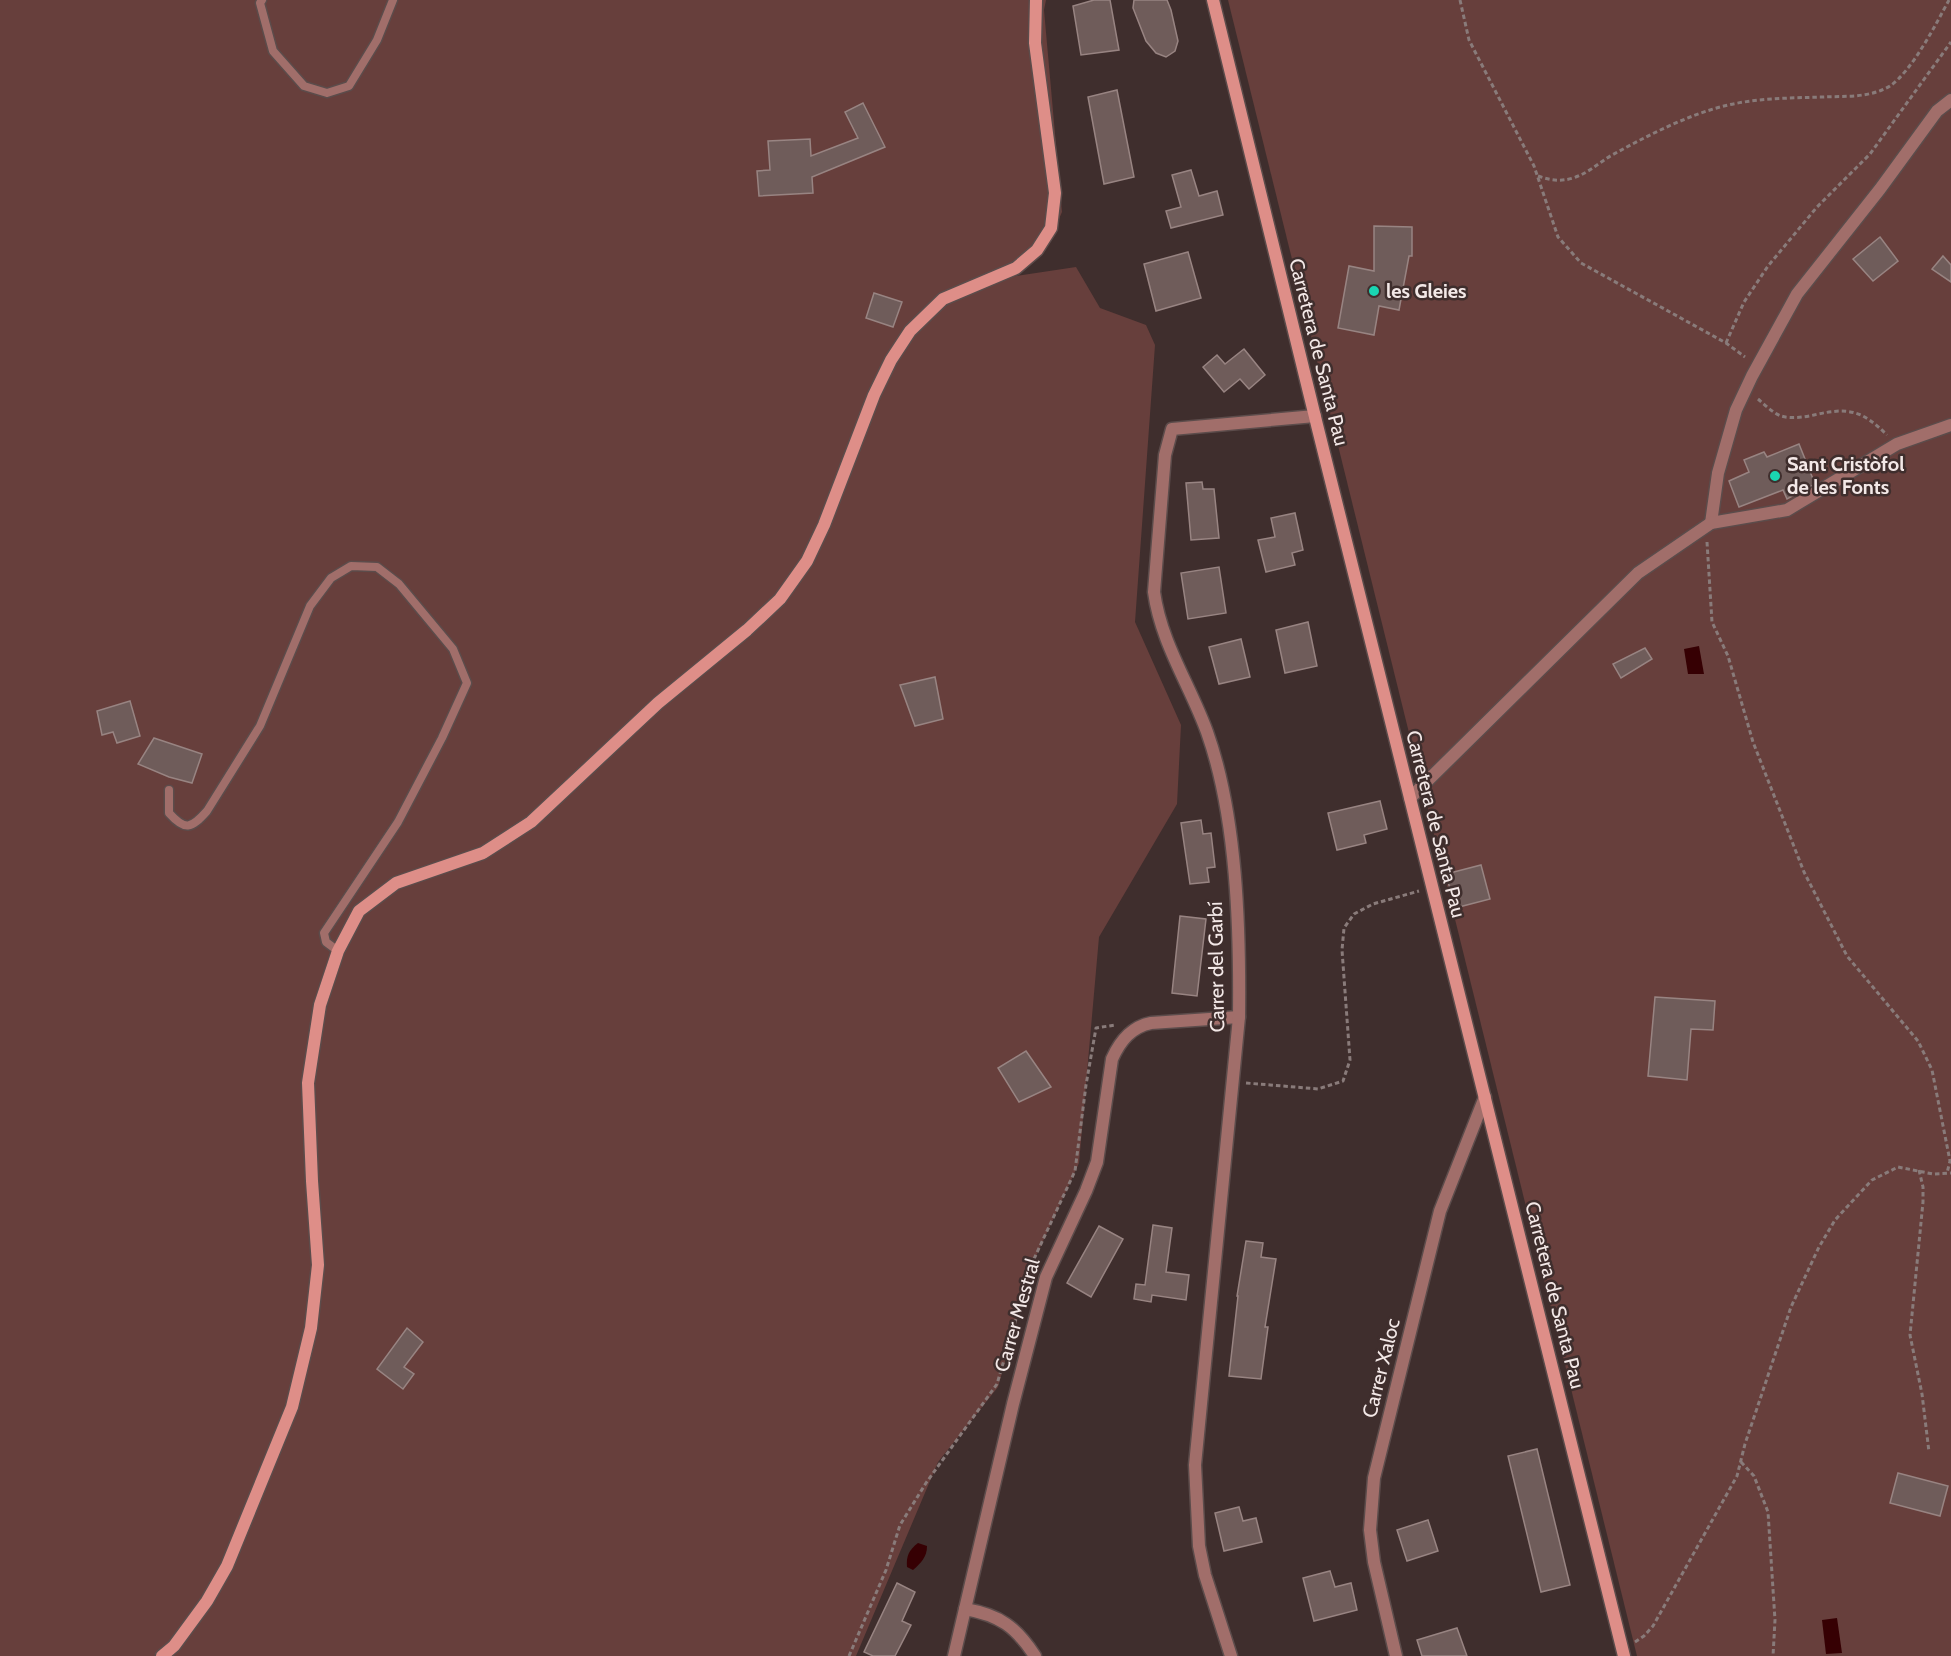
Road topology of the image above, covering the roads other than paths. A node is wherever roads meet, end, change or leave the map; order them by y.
1 (262, 0) edge
2 (393, 0) edge
3 (1036, 0) edge
4 (1213, 0) edge
5 (1951, 100) edge
6 (1315, 416) junction
7 (1951, 425) edge
8 (1711, 523) junction
9 (168, 790) dead end
10 (1410, 798) junction
11 (338, 951) junction
12 (1239, 1017) junction
13 (1485, 1097) junction
14 (965, 1609) junction
15 (1623, 1650) edge
16 (162, 1656) edge
17 (954, 1656) edge
18 (1035, 1656) edge
19 (1231, 1656) edge
20 (1396, 1656) edge

1 - 2 lane
3 - 11 street
4 - 6 street, Carretera de Santa Pau
5 - 8 street
6 - 10 street, Carretera de Santa Pau
6 - 12 street, Carrer del Garbí
7 - 8 street
8 - 10 street
9 - 11 lane
10 - 13 street, Carretera de Santa Pau
11 - 16 street
12 - 14 street, Carrer Mestral
12 - 19 street, Carrer del Garbí
13 - 15 street, Carretera de Santa Pau
13 - 20 street, Carrer Xaloc
14 - 17 street, Carrer Mestral
14 - 18 street

